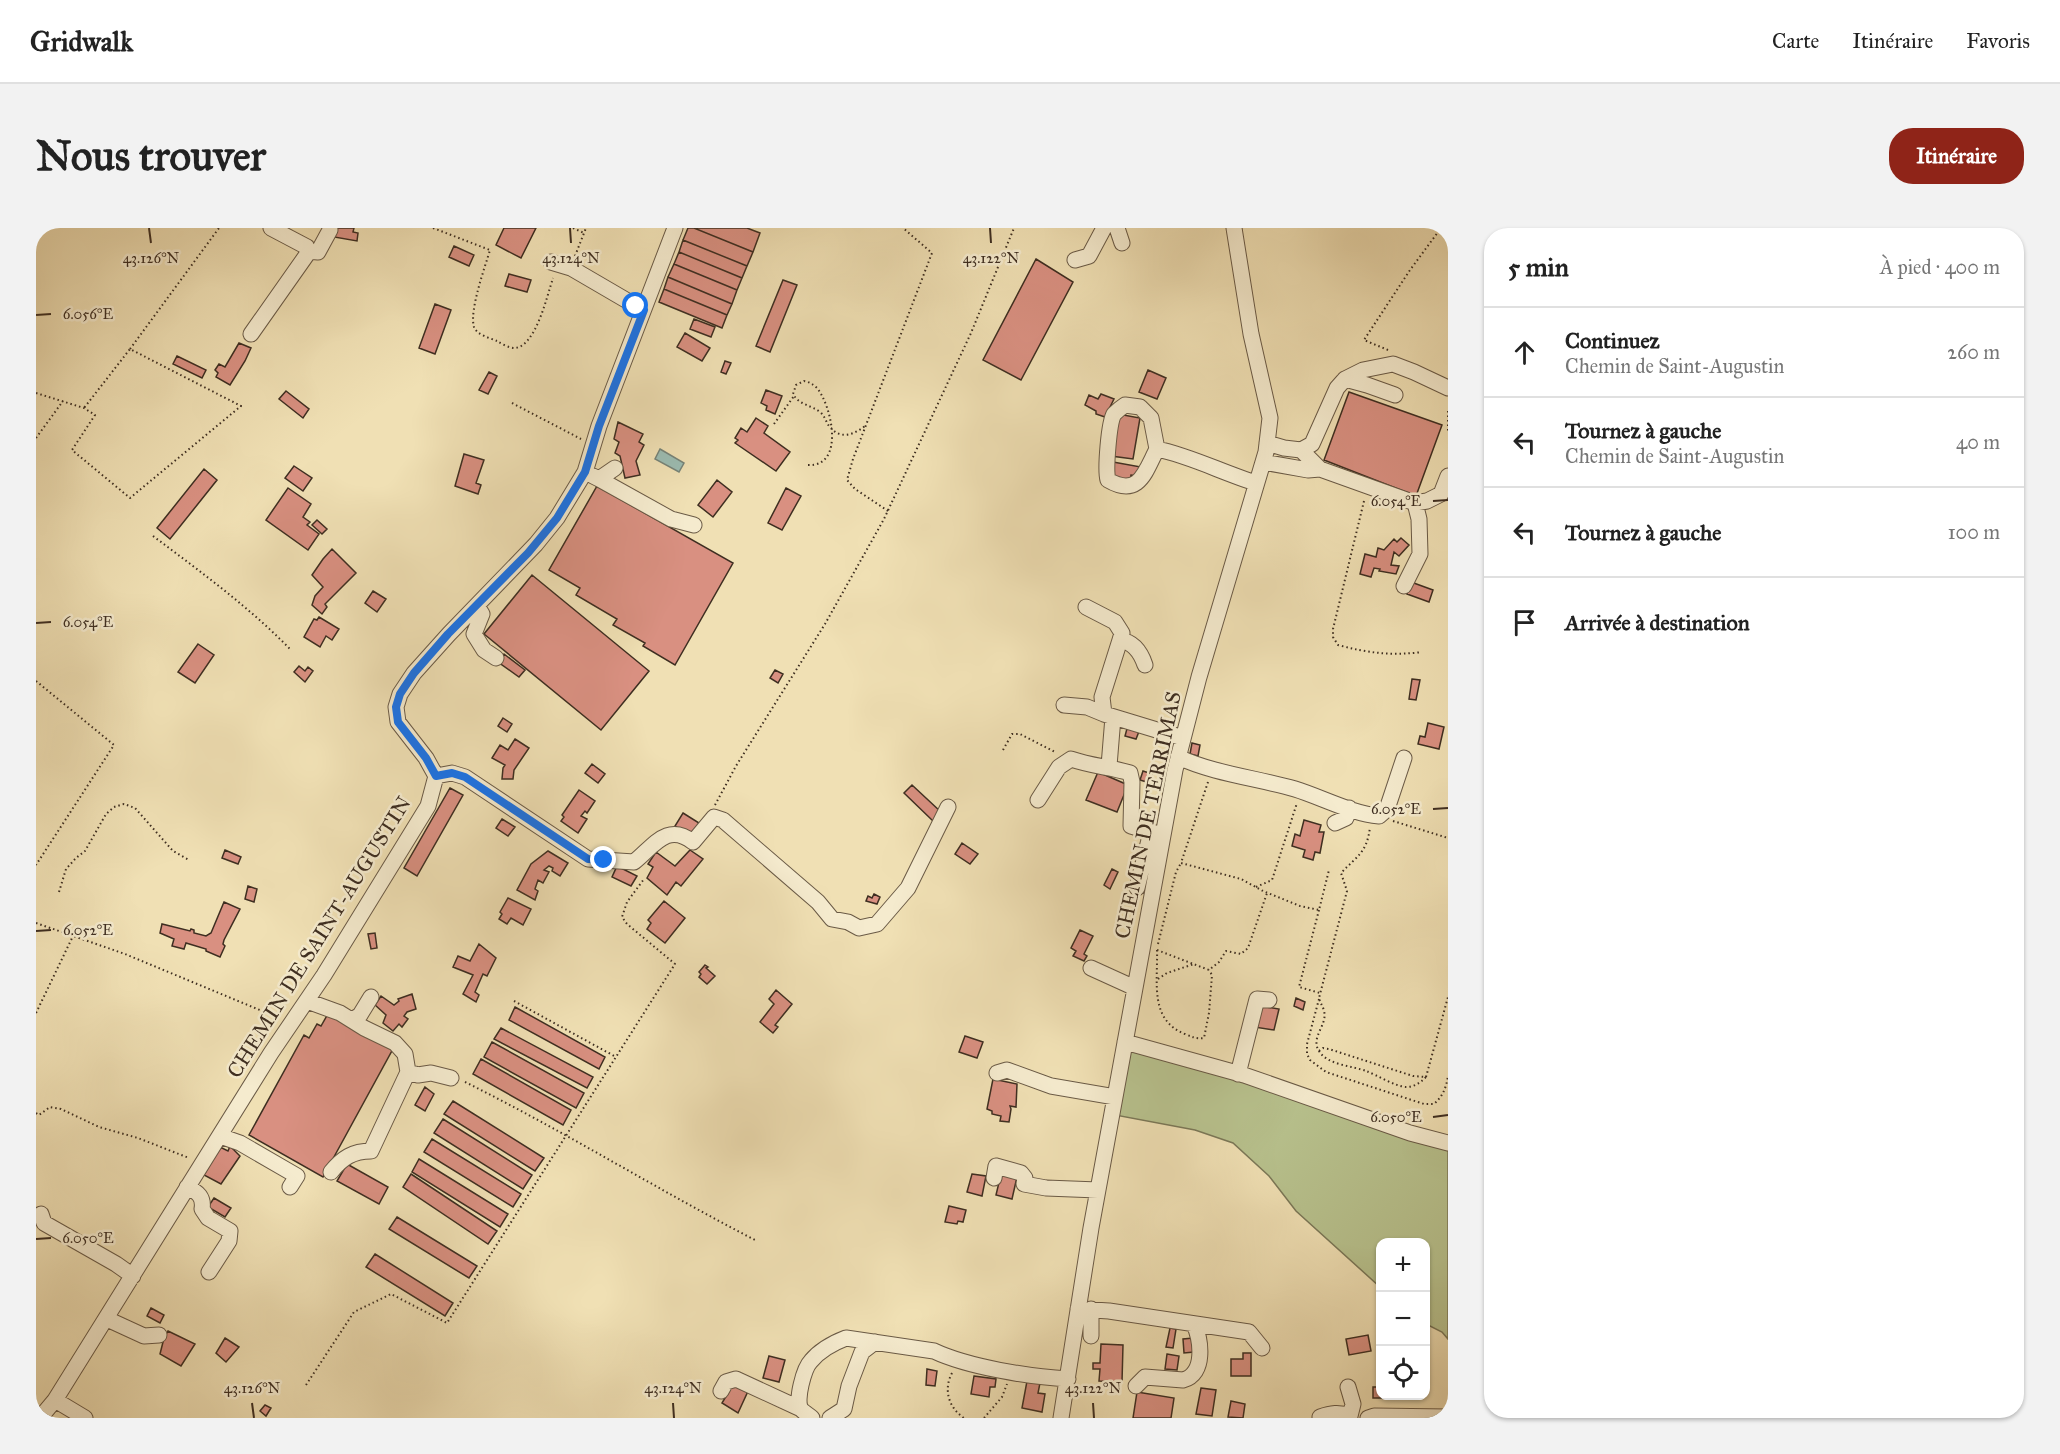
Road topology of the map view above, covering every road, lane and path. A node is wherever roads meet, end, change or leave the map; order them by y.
1 (219, 228) edge
2 (271, 228) edge
3 (433, 228) edge
4 (573, 228) edge
5 (586, 228) edge
6 (675, 228) edge
7 (903, 228) edge
8 (1014, 228) edge
9 (1104, 228) edge
10 (1117, 228) edge
11 (1234, 228) edge
12 (1441, 228) edge
13 (330, 230) dead end
14 (584, 233) junction
15 (1122, 243) dead end
16 (307, 251) junction
17 (1075, 260) dead end
18 (560, 264) junction
19 (644, 310) junction
20 (251, 334) dead end
21 (130, 349) junction
22 (1391, 351) dead end
23 (1345, 379) junction
24 (1448, 388) edge
25 (36, 393) edge
26 (1395, 395) dead end
27 (794, 396) junction
28 (63, 401) junction
29 (512, 403) dead end
30 (84, 408) junction
31 (1448, 411) edge
32 (774, 424) dead end
33 (866, 425) junction
34 (831, 429) junction
35 (1448, 433) edge
36 (36, 438) edge
37 (584, 438) dead end
38 (1267, 443) junction
39 (1157, 449) junction
40 (1301, 450) junction
41 (1263, 462) junction
42 (808, 465) dead end
43 (615, 468) dead end
44 (1320, 469) junction
45 (585, 472) junction
46 (1448, 476) edge
47 (599, 479) junction
48 (1256, 483) junction
49 (1368, 486) junction
50 (1414, 503) junction
51 (888, 511) junction
52 (694, 525) dead end
53 (153, 536) dead end
54 (1404, 586) dead end
55 (477, 606) junction
56 (1086, 607) dead end
57 (1120, 640) junction
58 (291, 650) dead end
59 (1422, 652) dead end
60 (496, 658) dead end
61 (1145, 665) dead end
62 (36, 681) edge
63 (1064, 705) dead end
64 (1109, 716) junction
65 (1183, 738) junction
66 (1003, 750) dead end
67 (1178, 757) junction
68 (1404, 758) dead end
69 (1071, 759) junction
70 (1109, 766) junction
71 (1210, 775) dead end
72 (436, 776) junction
73 (1298, 796) dead end
74 (1038, 800) dead end
75 (948, 807) dead end
76 (1349, 808) junction
77 (1375, 816) junction
78 (714, 817) junction
79 (1335, 823) dead end
80 (1159, 834) junction
81 (1448, 838) edge
82 (189, 860) dead end
83 (1181, 864) junction
84 (36, 865) edge
85 (1329, 870) dead end
86 (644, 879) dead end
87 (1256, 887) junction
88 (1137, 888) dead end
89 (59, 892) dead end
90 (1268, 892) junction
91 (1319, 910) junction
92 (36, 923) edge
93 (73, 936) junction
94 (1157, 950) junction
95 (1194, 964) junction
96 (1092, 968) dead end
97 (1209, 970) junction
98 (1158, 980) junction
99 (1135, 988) junction
100 (1320, 993) junction
101 (371, 997) dead end
102 (1448, 997) edge
103 (1319, 998) junction
104 (1269, 1000) dead end
105 (307, 1001) junction
106 (514, 1001) dead end
107 (36, 1013) edge
108 (352, 1020) junction
109 (292, 1023) junction
110 (1125, 1042) junction
111 (1318, 1051) junction
112 (616, 1057) junction
113 (408, 1072) junction
114 (997, 1073) dead end
115 (1238, 1074) junction
116 (1448, 1076) edge
117 (1426, 1077) junction
118 (451, 1078) joint
119 (1115, 1097) junction
120 (36, 1113) edge
121 (220, 1136) junction
122 (567, 1137) junction
123 (1448, 1143) edge
124 (190, 1158) dead end
125 (331, 1172) dead end
126 (994, 1178) dead end
127 (187, 1187) junction
128 (290, 1187) dead end
129 (1098, 1190) junction
130 (41, 1214) dead end
131 (755, 1240) dead end
132 (209, 1272) dead end
133 (133, 1276) junction
134 (1085, 1309) junction
135 (107, 1319) junction
136 (1194, 1324) junction
137 (159, 1335) dead end
138 (1091, 1336) dead end
139 (875, 1342) junction
140 (1262, 1348) dead end
141 (957, 1359) junction
142 (1008, 1371) junction
143 (1068, 1379) junction
144 (306, 1385) dead end
145 (1136, 1386) dead end
146 (1348, 1387) dead end
147 (721, 1391) dead end
148 (55, 1400) junction
149 (806, 1414) edge
150 (1320, 1417) edge
151 (1350, 1417) edge
152 (1417, 1417) edge
153 (1448, 1417) edge
154 (40, 1418) edge
155 (85, 1418) edge
156 (830, 1418) edge
157 (964, 1418) edge
158 (984, 1418) edge
159 (1061, 1418) edge
160 (1368, 1418) edge

1 - 21 path
2 - 16 street
3 - 18 path
4 - 14 path
5 - 14 path
6 - 19 street
7 - 33 path
8 - 51 path
9 - 17 street
10 - 15 street
11 - 38 street, CHEMIN DE TERRIMAS
12 - 22 path
13 - 16 street
14 - 18 path
16 - 20 street
18 - 19 street
19 - 45 street
21 - 30 path
21 - 30 path
23 - 24 street
23 - 26 street
23 - 40 street
25 - 28 path
27 - 32 path
27 - 34 path
27 - 34 path
28 - 30 path
28 - 36 path
29 - 37 path
31 - 35 path
33 - 34 path
33 - 51 path
34 - 42 path
38 - 40 street
38 - 41 street, CHEMIN DE TERRIMAS
39 - 39 street
39 - 48 street
40 - 44 street
41 - 44 street
41 - 48 street, CHEMIN DE TERRIMAS
43 - 47 street
44 - 49 street
45 - 47 street
45 - 55 street
46 - 50 street
47 - 52 street
48 - 65 street, CHEMIN DE TERRIMAS
49 - 50 street
49 - 59 path
50 - 54 street
51 - 78 path
53 - 58 path
55 - 60 street
55 - 72 street
56 - 57 street
57 - 61 street
57 - 64 street
62 - 84 path
63 - 64 street
64 - 65 street
64 - 70 street
65 - 67 street, CHEMIN DE TERRIMAS
66 - 69 path
67 - 76 street
67 - 80 street, CHEMIN DE TERRIMAS
68 - 77 street
69 - 70 street
69 - 74 street
70 - 80 street
71 - 83 path
72 - 78 street
72 - 105 street, CHEMIN DE SAINT-AUGUSTIN
73 - 87 path
75 - 78 street
76 - 77 street
76 - 79 street
77 - 81 path
77 - 100 path
80 - 88 street
80 - 99 street, CHEMIN DE TERRIMAS
82 - 89 path
83 - 87 path
83 - 94 path
85 - 91 path
86 - 112 path
87 - 90 path
90 - 91 path
90 - 97 path
91 - 100 path
92 - 93 path
93 - 107 path
93 - 109 path
94 - 95 path
94 - 98 path
95 - 97 path
95 - 98 path
96 - 99 street
97 - 98 path
99 - 110 street, CHEMIN DE TERRIMAS
100 - 103 path
101 - 108 street
102 - 117 path
103 - 111 path
103 - 116 path
104 - 115 street
105 - 108 street
105 - 109 street, CHEMIN DE SAINT-AUGUSTIN
106 - 112 path
108 - 113 street
109 - 121 street, CHEMIN DE SAINT-AUGUSTIN
110 - 115 street
110 - 119 street, CHEMIN DE TERRIMAS
111 - 117 path
111 - 117 path
112 - 122 path
113 - 118 street
113 - 125 street
114 - 119 street
115 - 123 street
118 - 122 path
119 - 129 street, CHEMIN DE TERRIMAS
120 - 124 path
121 - 127 street, CHEMIN DE SAINT-AUGUSTIN
121 - 128 street
122 - 131 path
122 - 144 path
126 - 129 street
127 - 132 street
127 - 133 street, CHEMIN DE SAINT-AUGUSTIN
129 - 134 street, CHEMIN DE TERRIMAS
130 - 133 street
133 - 135 street, CHEMIN DE SAINT-AUGUSTIN
134 - 136 street
134 - 138 street
134 - 143 street, CHEMIN DE TERRIMAS
135 - 137 street
135 - 148 street, CHEMIN DE SAINT-AUGUSTIN
136 - 140 street
136 - 145 street
139 - 141 street
139 - 149 street
139 - 156 street
141 - 142 street
141 - 157 path
142 - 143 street
142 - 158 path
143 - 159 street, CHEMIN DE TERRIMAS
146 - 151 street
147 - 149 street
148 - 154 street, CHEMIN DE SAINT-AUGUSTIN
148 - 155 street
150 - 151 street
152 - 153 street
152 - 160 street

